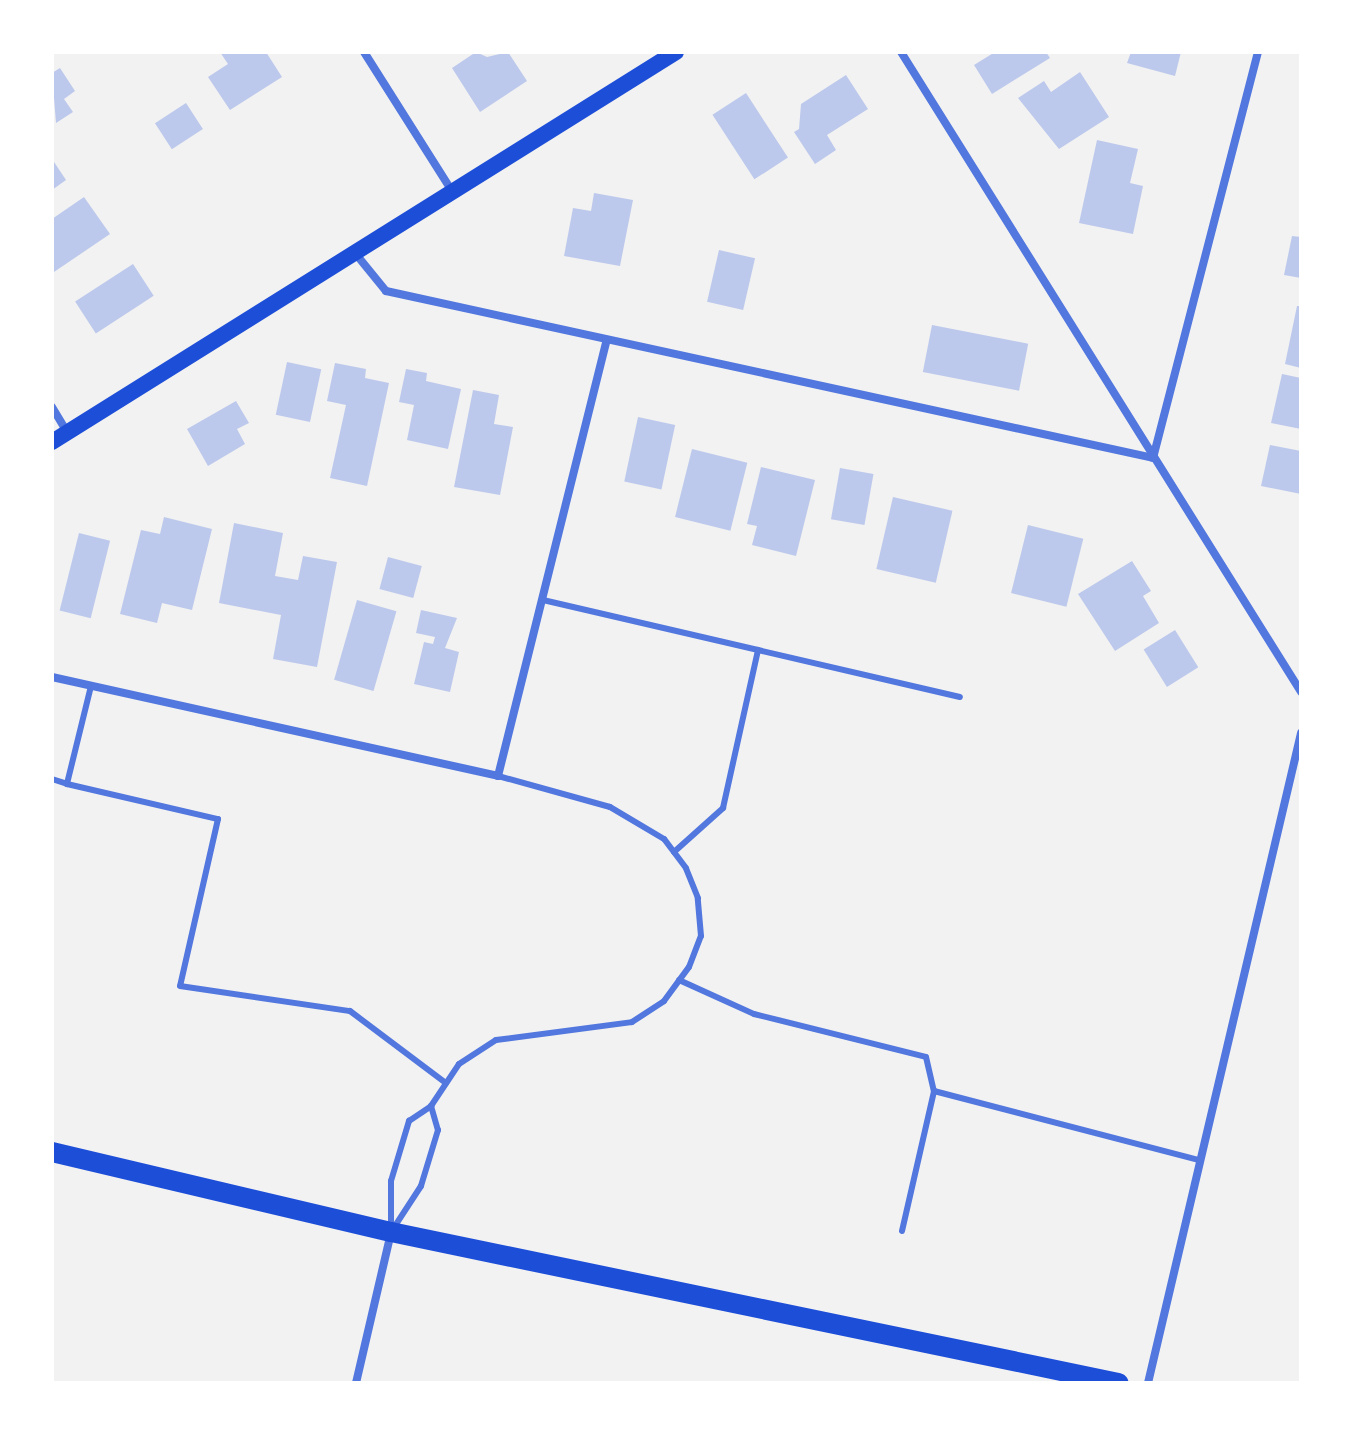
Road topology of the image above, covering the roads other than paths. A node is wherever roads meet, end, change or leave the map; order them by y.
1 (364, 52) edge
2 (676, 52) edge
3 (901, 52) edge
4 (1258, 52) edge
5 (453, 192) junction
6 (355, 252) junction
7 (607, 340) junction
8 (52, 407) edge
9 (68, 432) junction
10 (52, 442) edge
11 (1153, 458) junction
12 (543, 600) junction
13 (758, 650) junction
14 (52, 677) edge
15 (91, 686) junction
16 (1301, 692) edge
17 (960, 697) dead end
18 (1301, 733) edge
19 (498, 776) junction
20 (52, 779) edge
21 (67, 784) junction
22 (674, 852) junction
23 (679, 980) junction
24 (446, 1083) junction
25 (934, 1091) junction
26 (431, 1106) junction
27 (52, 1152) edge
28 (1199, 1160) junction
29 (902, 1231) dead end
30 (391, 1232) junction
31 (356, 1383) edge
32 (1119, 1383) edge
33 (1148, 1383) edge

1 - 5 street
2 - 5 main road
3 - 11 street
4 - 11 street
5 - 6 main road
6 - 7 street
6 - 9 main road
7 - 11 street
7 - 12 street
8 - 9 street
9 - 10 main road
11 - 16 street
12 - 13 lane
12 - 19 street
13 - 17 lane
13 - 22 lane
14 - 15 street
15 - 19 street
15 - 21 lane
18 - 28 street
19 - 22 lane
20 - 21 lane
21 - 24 lane
22 - 23 lane
23 - 24 lane
23 - 25 lane
24 - 26 lane
25 - 28 lane
25 - 29 lane
26 - 30 lane
26 - 30 lane
27 - 30 main road
28 - 33 street
30 - 31 street
30 - 32 main road

